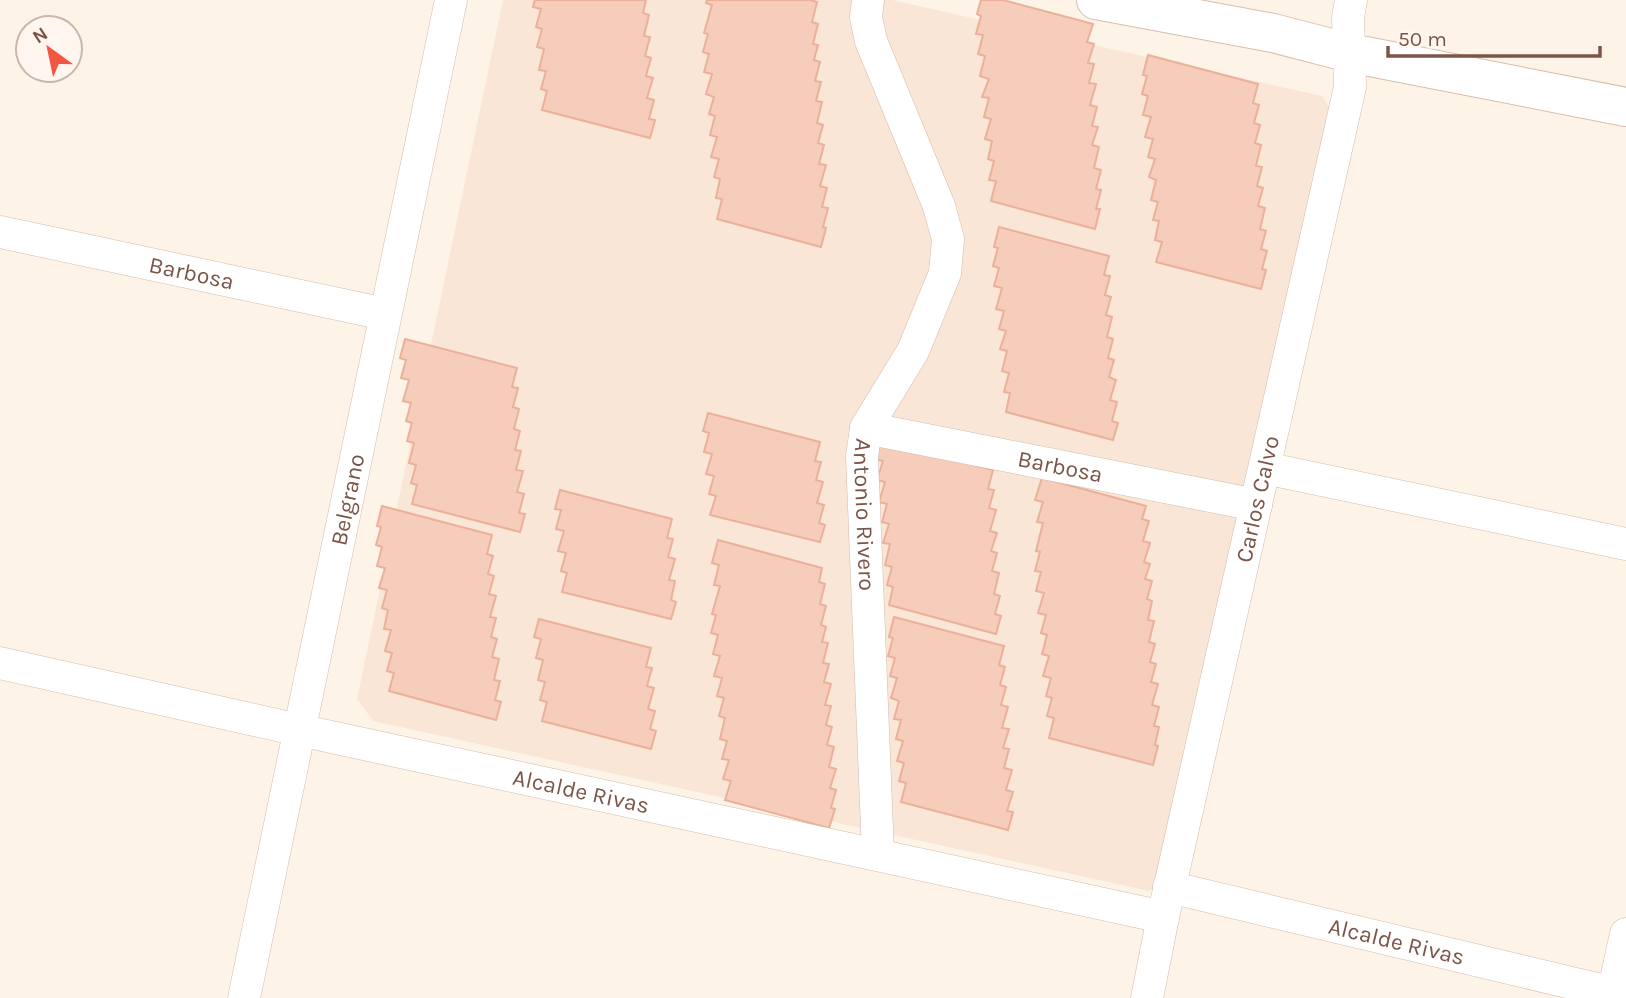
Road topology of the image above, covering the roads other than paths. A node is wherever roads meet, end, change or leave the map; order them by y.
1 (451, 0) edge
2 (868, 0) edge
3 (1096, 0) edge
4 (1351, 0) edge
5 (1350, 53) junction
6 (1626, 107) edge
7 (0, 232) edge
8 (385, 314) junction
9 (866, 428) junction
10 (1265, 468) junction
11 (1256, 505) junction
12 (1626, 544) edge
13 (0, 663) edge
14 (299, 730) junction
15 (878, 854) junction
16 (1170, 887) junction
17 (1163, 917) junction
18 (1626, 934) edge
19 (1617, 996) edge
20 (244, 998) edge
21 (1147, 998) edge

1 - 8 street, Belgrano
2 - 9 street, Antonio Rivero
3 - 5 street
4 - 5 street, Carlos Calvo
5 - 6 street
5 - 10 street, Carlos Calvo
7 - 8 street, Barbosa
8 - 14 street, Belgrano
9 - 11 street, Barbosa
9 - 15 street, Antonio Rivero
10 - 11 street, Carlos Calvo
10 - 12 street
11 - 16 street, Carlos Calvo
13 - 14 street, Alcalde Rivas
14 - 15 street, Alcalde Rivas
14 - 20 street, Belgrano
15 - 17 street, Alcalde Rivas
16 - 17 street, Carlos Calvo
16 - 19 street, Alcalde Rivas
17 - 21 street, Carlos Calvo
18 - 19 street

